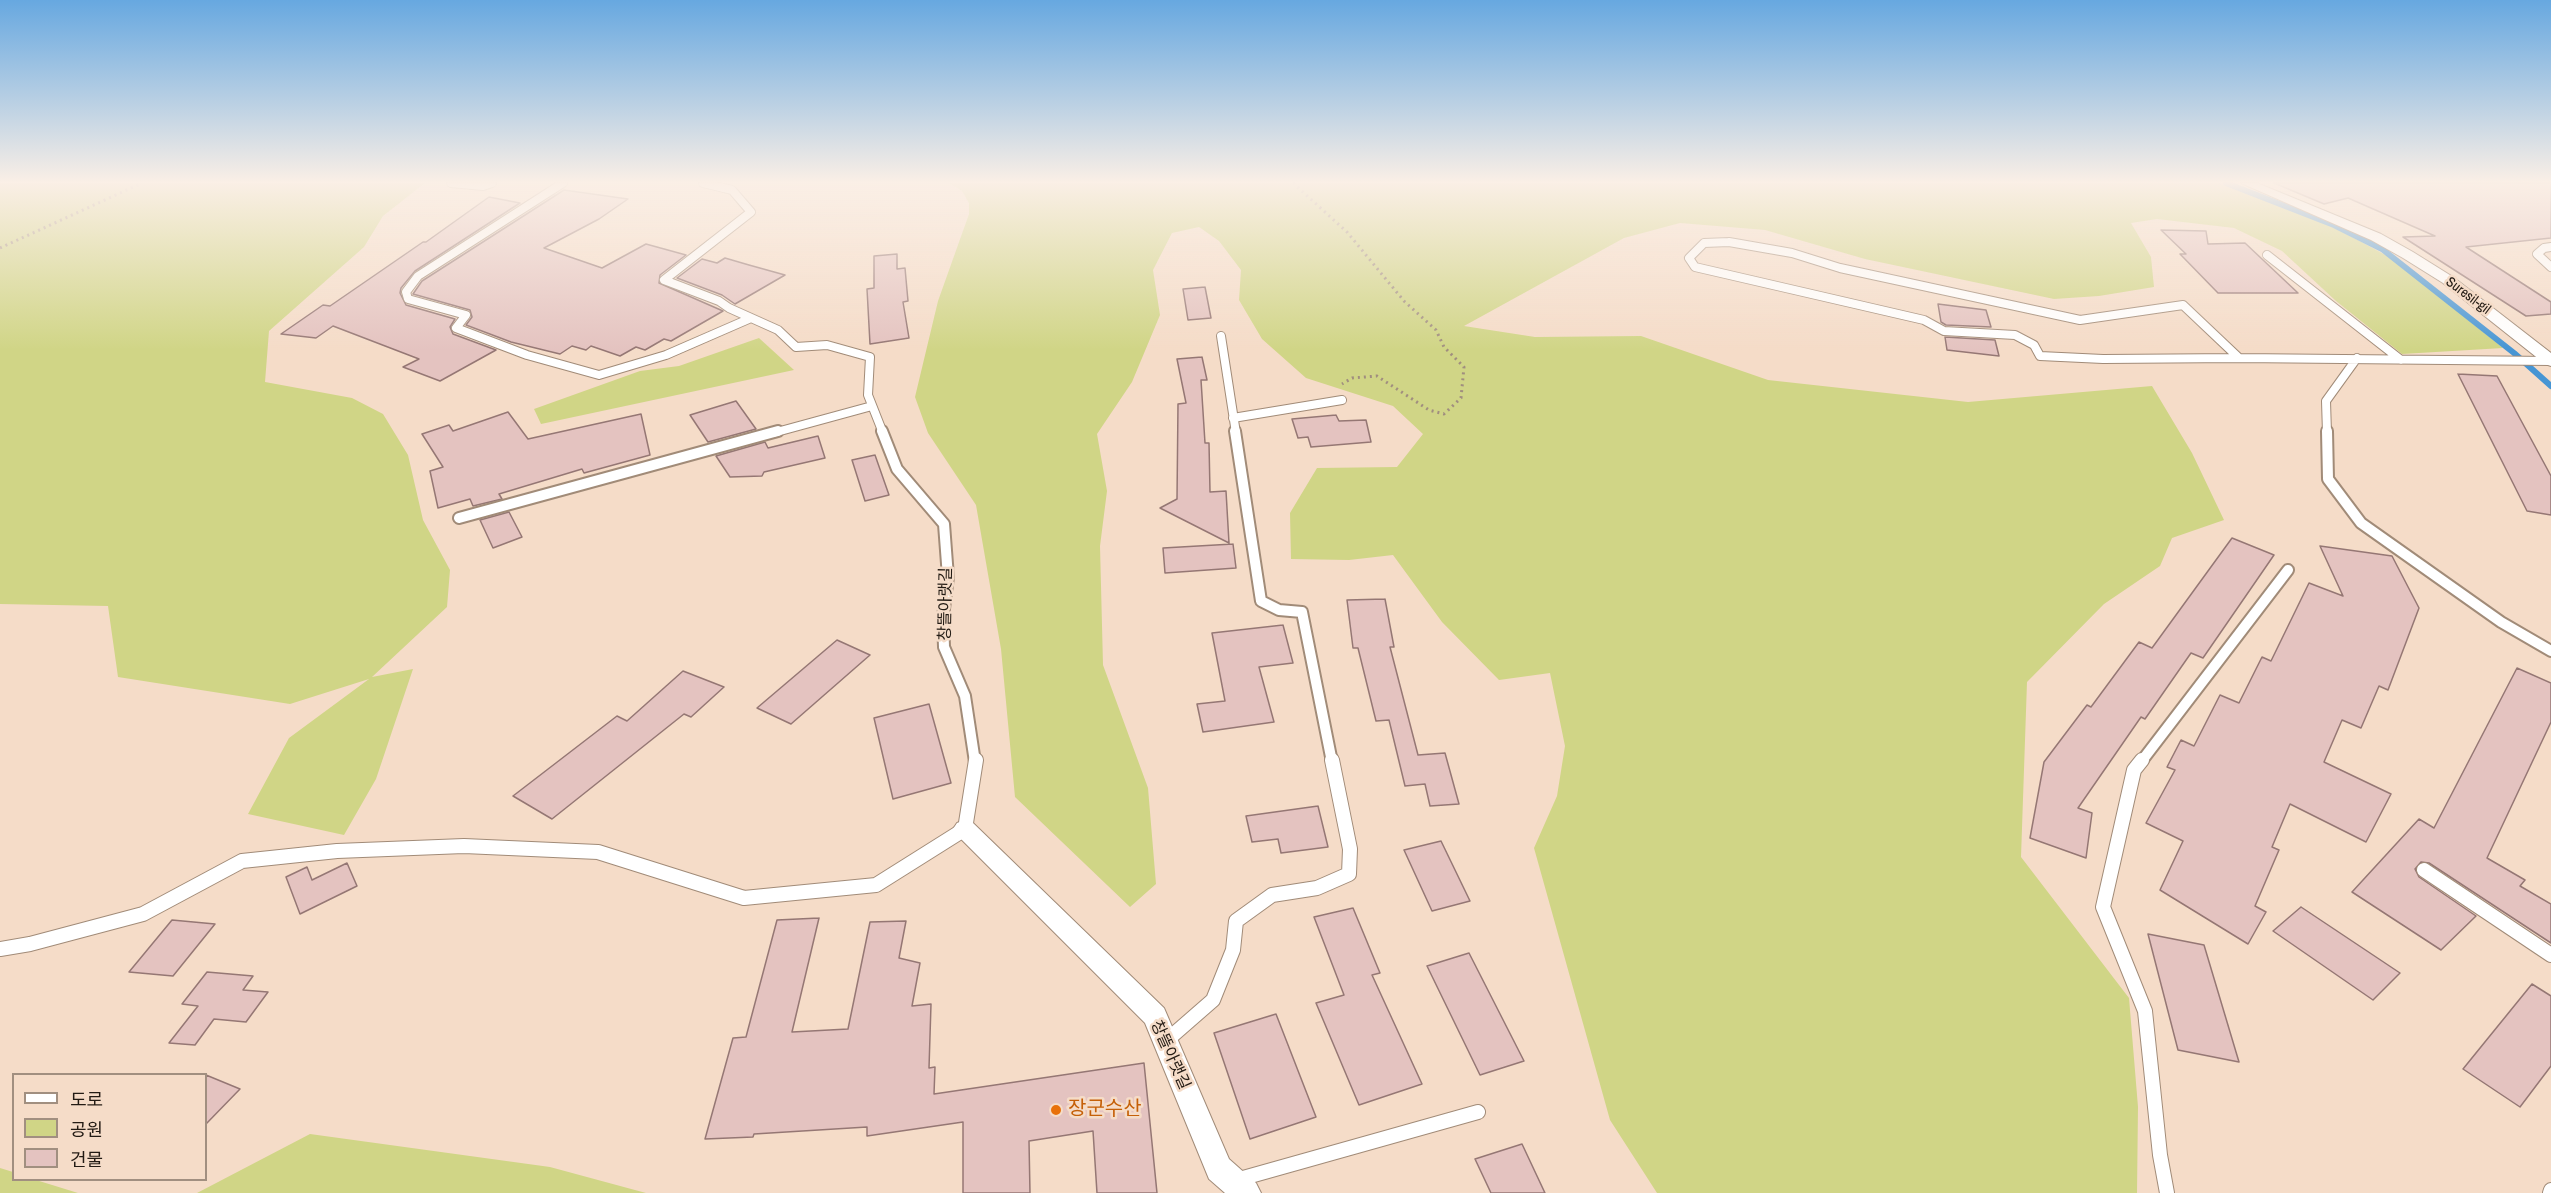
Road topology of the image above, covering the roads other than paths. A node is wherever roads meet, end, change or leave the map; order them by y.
1 (476, 239) edge
2 (716, 239) edge
3 (2379, 239) edge
4 (2551, 247) edge
5 (2267, 255) dead end
6 (2551, 267) edge
7 (751, 318) junction
8 (1221, 336) dead end
9 (2240, 358) junction
10 (2357, 358) junction
11 (2401, 360) junction
12 (2551, 361) edge
13 (1342, 400) dead end
14 (872, 406) junction
15 (1233, 418) junction
16 (459, 518) dead end
17 (2288, 570) dead end
18 (2551, 651) edge
19 (965, 829) junction
20 (2424, 870) dead end
21 (0, 949) edge
22 (2551, 956) edge
23 (1165, 1041) junction
24 (1478, 1112) dead end
25 (1239, 1187) edge
26 (2167, 1193) edge

1 - 7 lane
2 - 7 lane, 창뜰아랫길
3 - 12 street, Suresil-gil
4 - 6 lane
5 - 11 lane
7 - 14 lane, 창뜰아랫길
8 - 15 lane
9 - 9 lane
9 - 10 lane
10 - 11 lane
10 - 18 lane
11 - 12 lane
13 - 15 lane
14 - 16 lane
14 - 19 lane, 창뜰아랫길
15 - 23 lane
17 - 26 lane
19 - 21 lane
19 - 23 street, 창뜰아랫길
20 - 22 lane
23 - 25 street, 창뜰아랫길
24 - 25 lane

